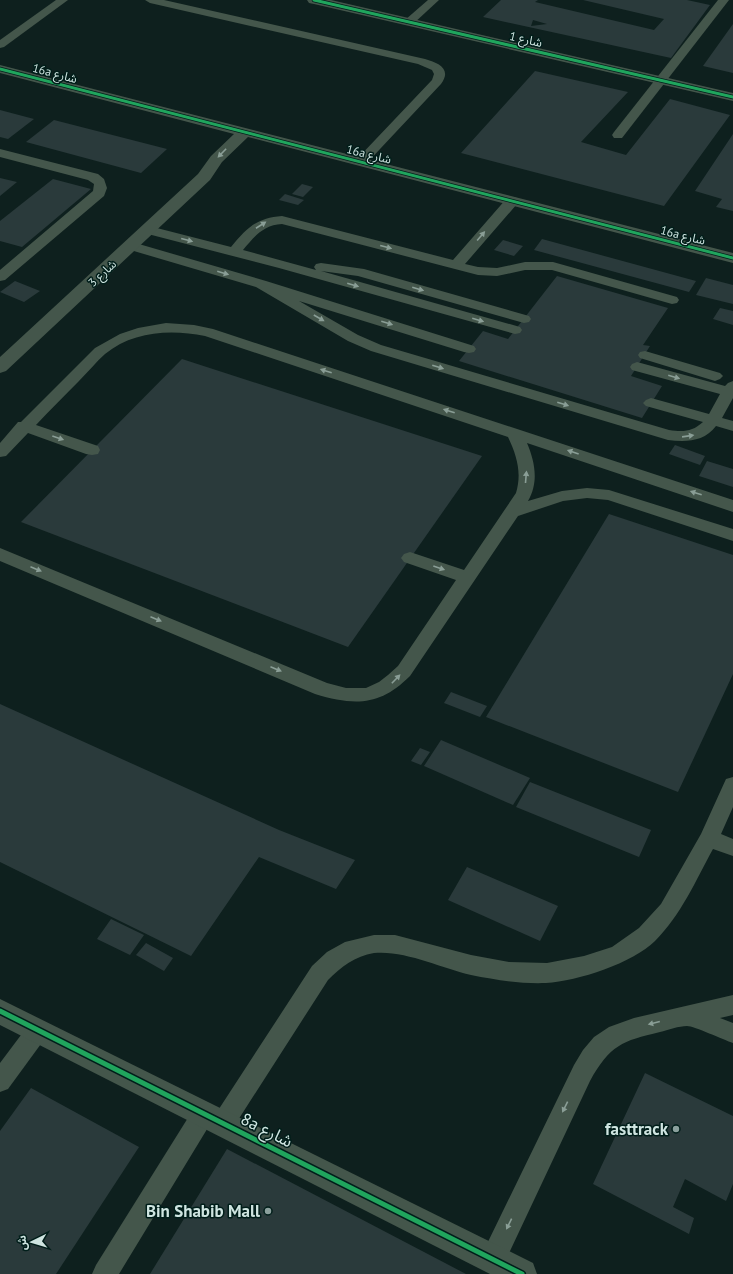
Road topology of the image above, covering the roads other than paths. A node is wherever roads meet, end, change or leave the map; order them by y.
1 (63, 0) edge
2 (150, 0) edge
3 (314, 0) edge
4 (434, 0) edge
5 (724, 0) edge
6 (409, 22) junction
7 (0, 45) edge
8 (0, 70) edge
9 (661, 80) junction
10 (733, 97) edge
11 (252, 135) junction
12 (618, 135) dead end
13 (0, 153) edge
14 (361, 162) junction
15 (512, 201) junction
16 (149, 230) junction
17 (132, 246) junction
18 (234, 252) junction
19 (733, 258) edge
20 (456, 266) junction
21 (0, 277) edge
22 (261, 284) junction
23 (672, 300) dead end
24 (519, 324) dead end
25 (469, 349) dead end
26 (641, 361) dead end
27 (0, 367) edge
28 (732, 386) edge
29 (651, 403) dead end
30 (713, 420) junction
31 (24, 426) junction
32 (733, 426) edge
33 (514, 432) junction
34 (92, 450) dead end
35 (0, 452) edge
36 (625, 470) junction
37 (609, 495) junction
38 (733, 506) edge
39 (512, 512) junction
40 (733, 535) edge
41 (0, 554) edge
42 (410, 558) dead end
43 (468, 578) junction
44 (733, 785) edge
45 (709, 838) junction
46 (733, 848) edge
47 (733, 1005) edge
48 (0, 1011) edge
49 (686, 1015) junction
50 (38, 1030) junction
51 (733, 1033) edge
52 (0, 1081) edge
53 (214, 1118) junction
54 (493, 1259) junction
55 (105, 1274) edge
56 (522, 1274) edge

1 - 7 lane
2 - 14 lane
3 - 6 street, شارع 1
4 - 6 lane
5 - 9 lane
6 - 9 street, شارع 1
8 - 11 street, 16a شارع
9 - 10 street, شارع 1
9 - 12 lane
11 - 14 street, 16a شارع
11 - 16 street, شارع 3
13 - 21 lane
14 - 15 street, 16a شارع
15 - 19 street, 16a شارع
20 -> 15 lane
16 - 17 street, شارع 3
16 -> 18 lane
17 -> 22 lane
17 - 27 street, شارع 3
18 -> 20 lane
18 -> 24 lane
20 - 23 lane
22 -> 25 lane
22 -> 30 lane
26 -> 28 lane
28 - 30 lane
29 - 30 lane
30 - 32 lane
33 -> 31 lane
31 -> 34 lane
31 - 35 lane
36 -> 33 lane
39 -> 33 lane
36 - 37 lane
38 -> 36 lane
37 - 39 lane
37 - 40 lane
39 - 43 lane
41 -> 43 lane
42 -> 43 lane
44 - 45 lane
45 - 46 lane
45 - 53 lane
47 - 49 lane
48 - 50 street, 8a شارع
49 - 51 lane
49 -> 54 lane
50 - 52 lane
50 - 53 street, 8a شارع
53 - 54 street, 8a شارع
53 - 55 lane
54 - 56 street, 8a شارع

